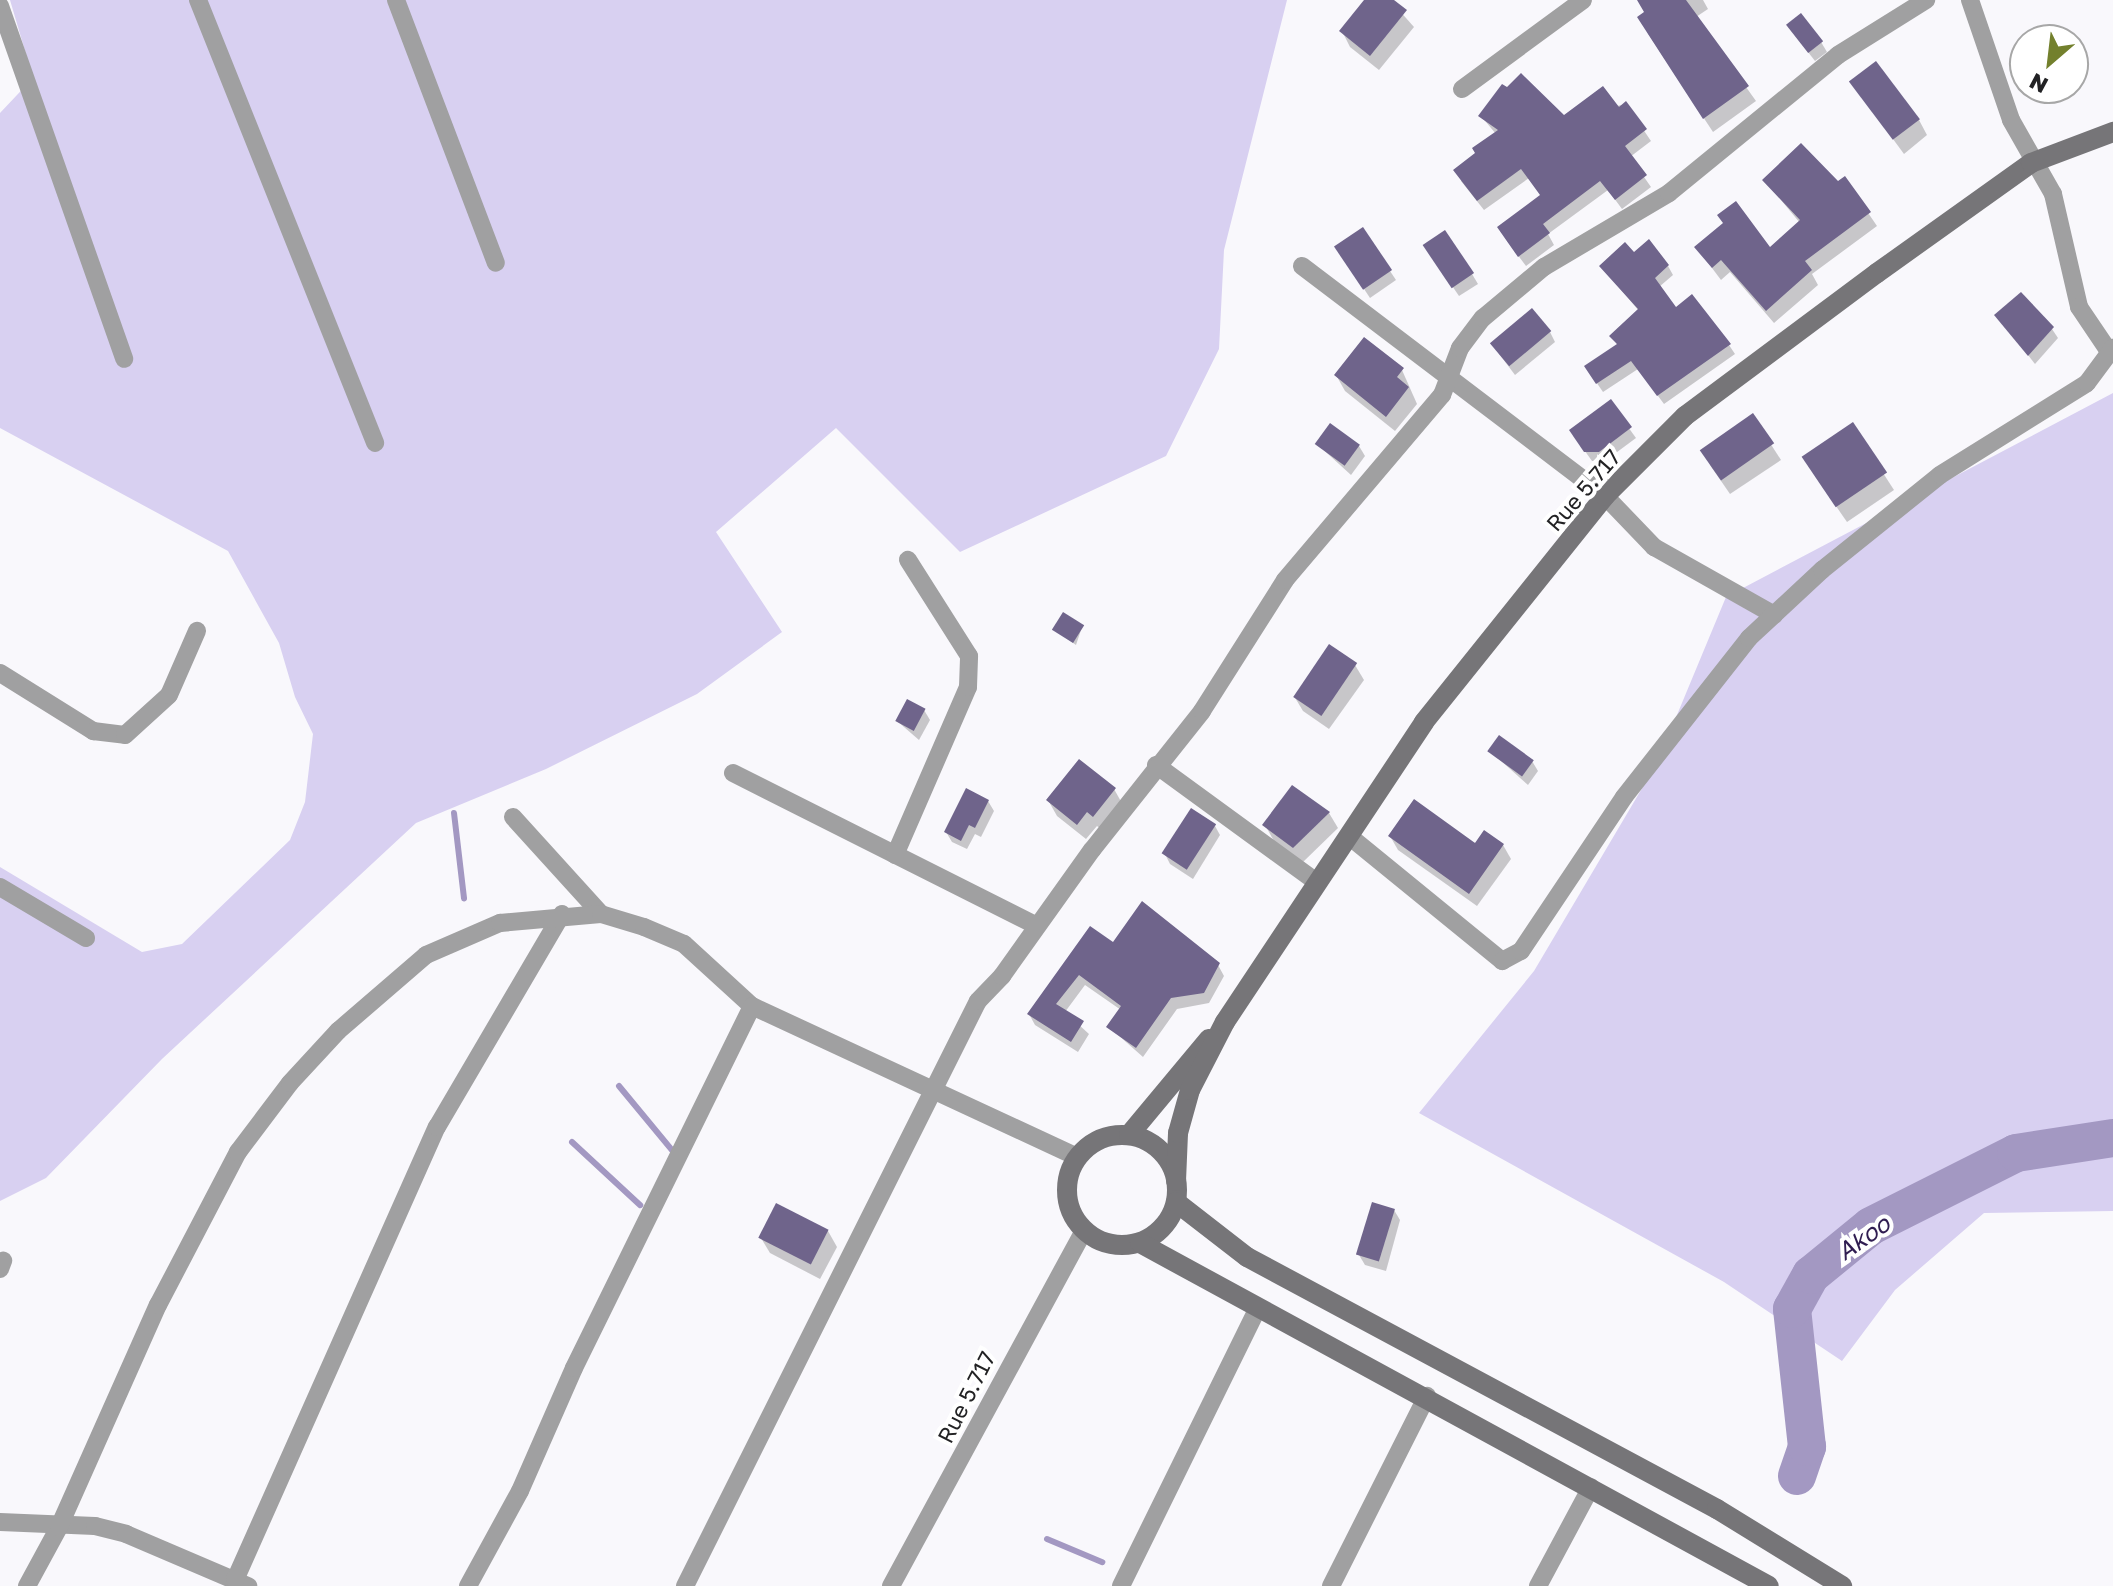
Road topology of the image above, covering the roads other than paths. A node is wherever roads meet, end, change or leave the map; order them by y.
1 (198, 0) edge
2 (396, 0) edge
3 (1583, 0) edge
4 (1926, 0) edge
5 (1970, 0) edge
6 (0, 6) edge
7 (1462, 89) dead end
8 (2113, 132) edge
9 (2031, 163) junction
10 (496, 263) dead end
11 (1302, 266) dead end
12 (2110, 349) edge
13 (124, 359) dead end
14 (1449, 381) junction
15 (375, 443) dead end
16 (1605, 496) junction
17 (908, 560) dead end
18 (1774, 615) junction
19 (197, 631) dead end
20 (0, 673) edge
21 (1156, 765) junction
22 (733, 773) dead end
23 (513, 817) dead end
24 (1349, 836) junction
25 (895, 855) junction
26 (1318, 883) junction
27 (0, 887) edge
28 (562, 914) junction
29 (601, 914) junction
30 (1037, 926) junction
31 (86, 938) dead end
32 (752, 1006) junction
33 (1225, 1022) junction
34 (935, 1091) junction
35 (1129, 1135) junction
36 (1077, 1157) junction
37 (1176, 1181) junction
38 (1176, 1202) junction
39 (1084, 1231) junction
40 (1140, 1243) junction
41 (1258, 1308) junction
42 (1427, 1396) junction
43 (1591, 1487) junction
44 (0, 1522) edge
45 (59, 1527) junction
46 (242, 1583) edge
47 (27, 1586) edge
48 (468, 1586) edge
49 (685, 1586) edge
50 (891, 1586) edge
51 (1121, 1586) edge
52 (1331, 1586) edge
53 (1538, 1586) edge
54 (1769, 1586) edge
55 (1842, 1586) edge

1 - 15 street
2 - 10 street
3 - 7 street
4 - 14 street
5 - 9 street
6 - 13 street
8 - 9 street, Rue 5.717
9 - 12 street
9 - 16 street, Rue 5.717
11 - 14 street
12 - 18 street
14 - 16 street
14 - 21 street
16 - 18 street
16 - 24 street, Rue 5.717
17 - 25 street
18 - 24 street
19 - 20 street
21 - 26 street
21 - 30 street
22 - 25 street
23 - 29 street
24 - 26 street, Rue 5.717
25 - 30 street
26 - 33 street, Rue 5.717
27 - 31 street
28 - 29 street
28 - 45 street
28 - 46 street
29 - 32 street
30 - 34 street
32 - 34 street
32 - 48 street
33 - 35 street, Rue 5.717
33 - 37 street, Rue 5.717
34 - 36 street
34 - 49 street
35 - 36 street
35 - 37 street
36 - 39 street
37 - 38 street
38 - 40 street
38 - 55 street
39 - 40 street
39 - 50 street, Rue 5.717
40 - 41 street
41 - 42 street
41 - 51 street
42 - 43 street
42 - 52 street
43 - 53 street
43 - 54 street
44 - 45 street
45 - 46 street
45 - 47 street

